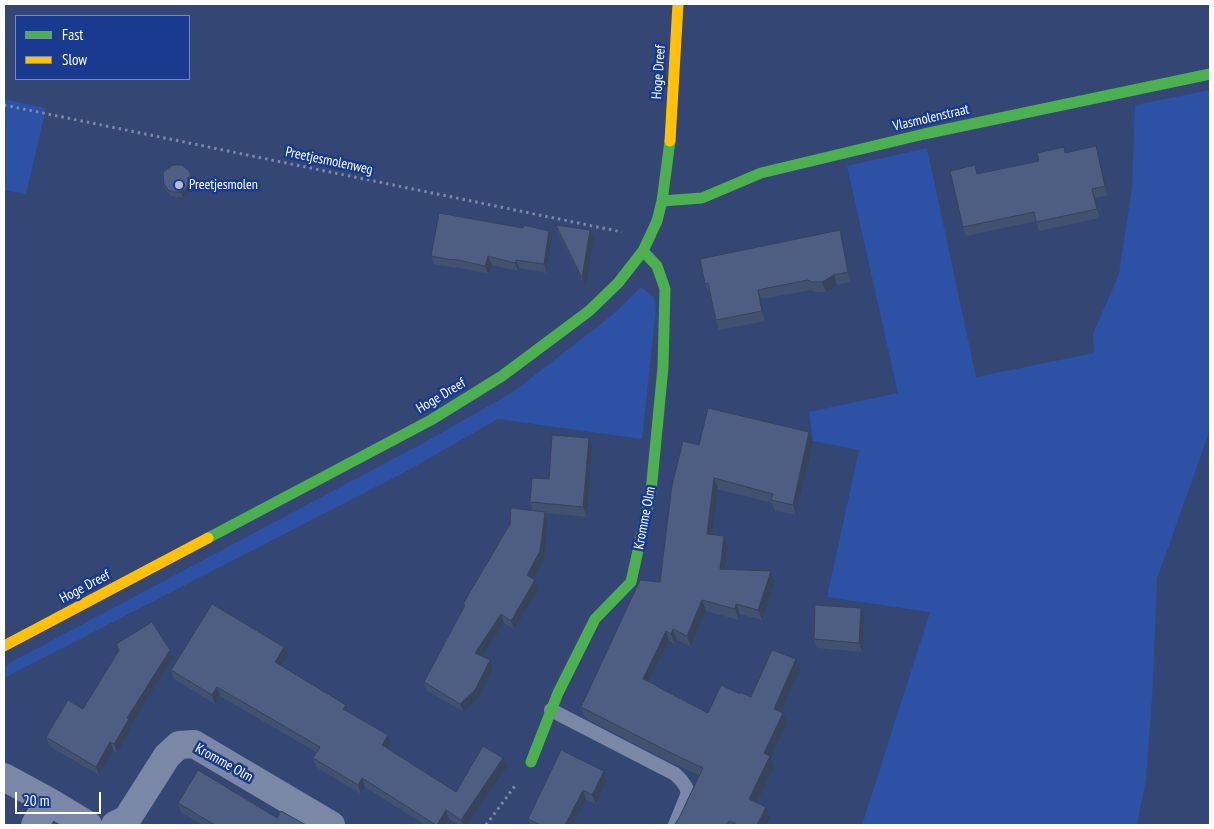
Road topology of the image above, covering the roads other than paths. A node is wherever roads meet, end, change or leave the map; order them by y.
1 (678, 4) edge
2 (1210, 74) edge
3 (662, 202) junction
4 (643, 251) junction
5 (4, 646) edge
6 (551, 710) junction
7 (531, 762) road end
8 (4, 777) edge
9 (48, 801) junction
10 (35, 825) edge
11 (88, 825) edge
12 (115, 825) edge
13 (331, 825) edge
14 (675, 825) edge

1 - 3 street, Hoge Dreef
2 - 3 street, Vlasmolenstraat
3 - 4 street, Hoge Dreef
4 - 5 street, Hoge Dreef
4 - 6 street, Kromme Olm
6 - 7 street, Kromme Olm
6 - 14 lane
8 - 9 street
9 - 10 street
9 - 11 street
12 - 13 street, Kromme Olm

